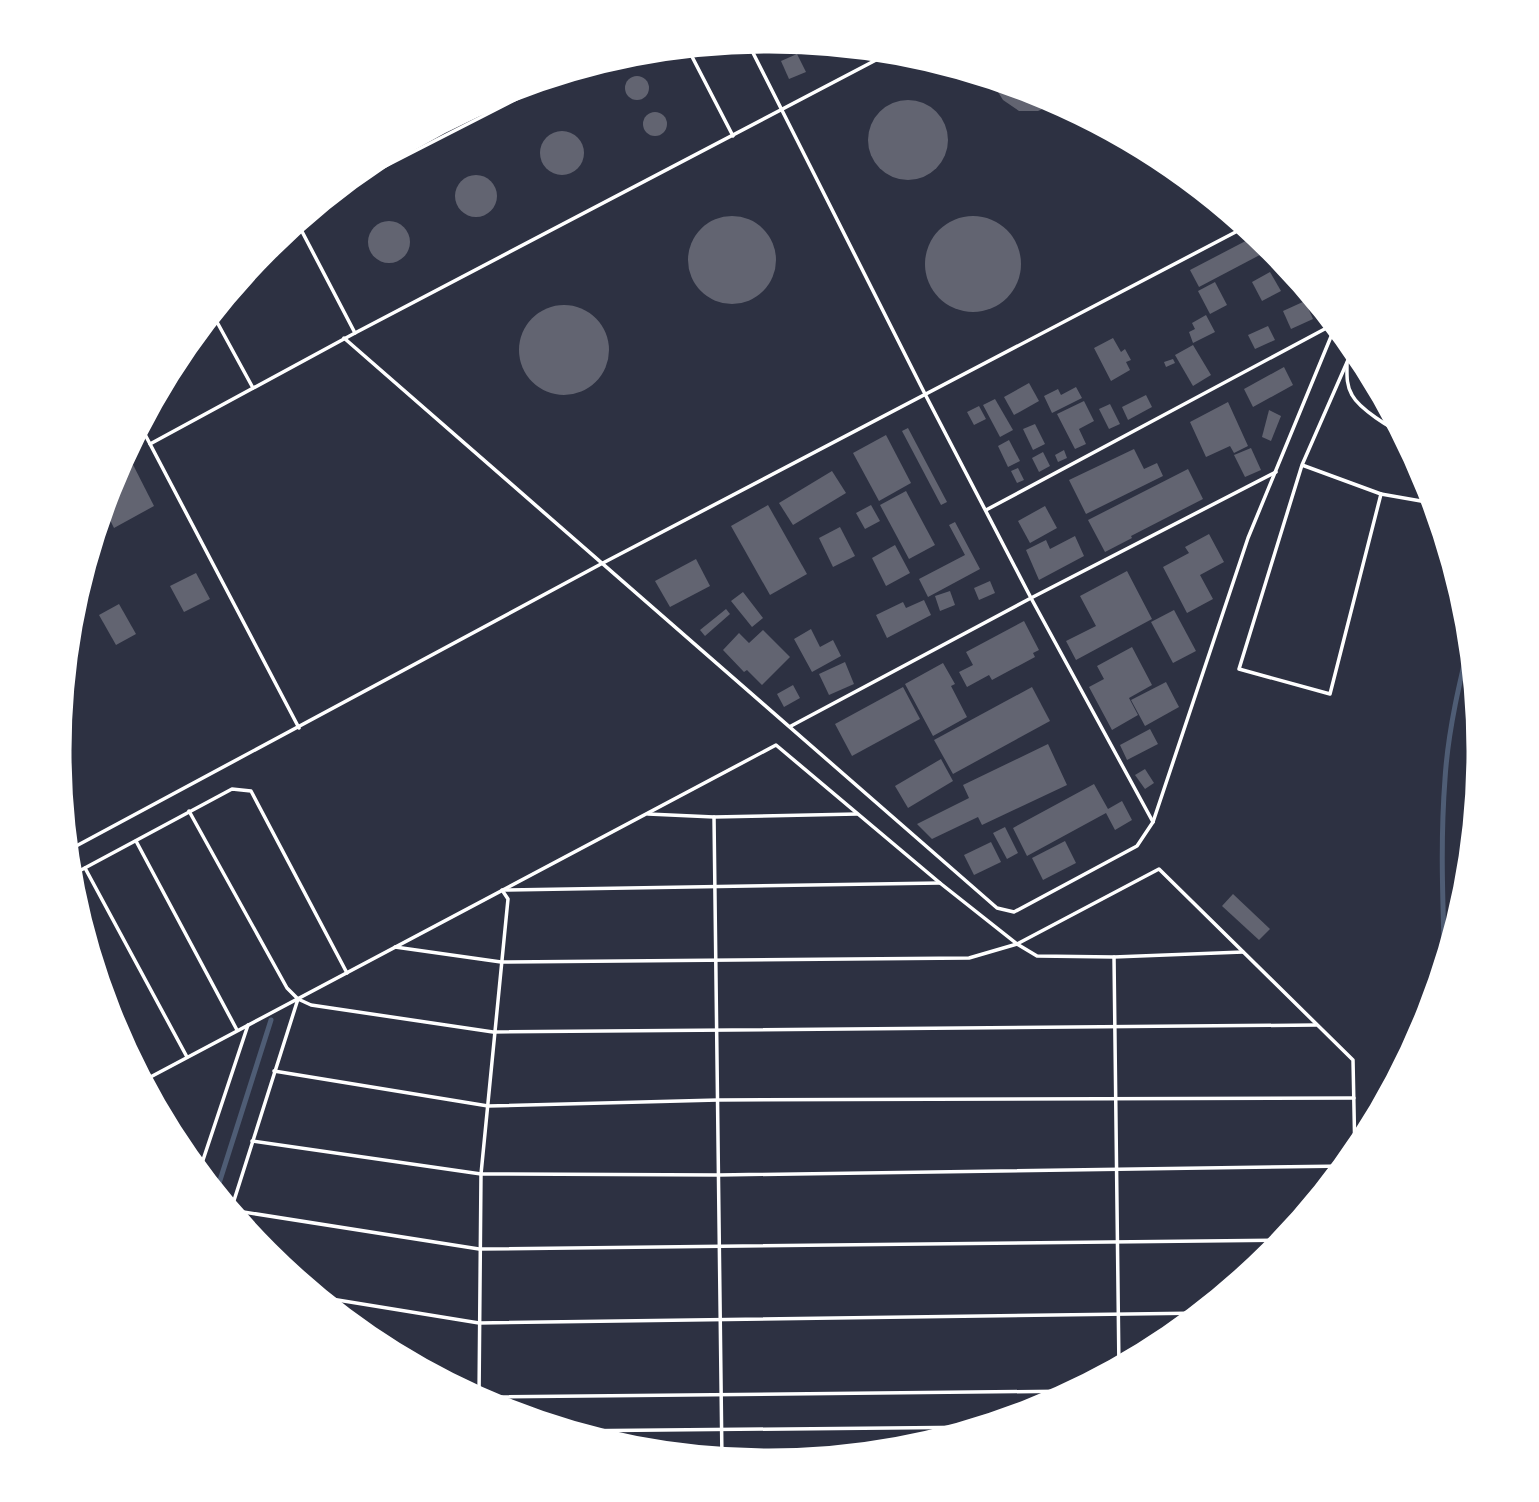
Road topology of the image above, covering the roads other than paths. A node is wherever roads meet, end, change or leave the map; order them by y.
1 (752, 50) edge
2 (690, 54) edge
3 (880, 58) edge
4 (536, 89) edge
5 (783, 110) junction
6 (733, 136) junction
7 (368, 175) edge
8 (301, 229) edge
9 (1240, 230) edge
10 (216, 320) edge
11 (1328, 326) edge
12 (355, 332) junction
13 (1332, 332) edge
14 (344, 338) junction
15 (1348, 357) joint
16 (253, 388) junction
17 (926, 396) junction
18 (1392, 428) edge
19 (144, 433) edge
20 (150, 444) junction
21 (1302, 465) junction
22 (1276, 471) junction
23 (1381, 494) junction
24 (1426, 503) edge
25 (986, 511) junction
26 (601, 564) junction
27 (1031, 598) junction
28 (791, 726) junction
29 (299, 728) junction
30 (189, 811) junction
31 (646, 814) junction
32 (859, 814) junction
33 (714, 817) junction
34 (1153, 822) junction
35 (136, 841) junction
36 (75, 847) edge
37 (85, 868) junction
38 (78, 871) edge
39 (940, 883) junction
40 (715, 887) junction
41 (502, 890) junction
42 (1017, 943) junction
43 (395, 947) junction
44 (1243, 952) junction
45 (1114, 957) junction
46 (716, 960) junction
47 (501, 962) junction
48 (347, 973) junction
49 (298, 999) junction
50 (1317, 1025) junction
51 (248, 1026) junction
52 (1115, 1027) junction
53 (717, 1028) junction
54 (237, 1031) junction
55 (494, 1032) junction
56 (188, 1057) junction
57 (274, 1071) junction
58 (149, 1078) edge
59 (1116, 1098) junction
60 (1354, 1098) junction
61 (718, 1100) junction
62 (488, 1106) junction
63 (1355, 1138) edge
64 (252, 1141) junction
65 (202, 1163) edge
66 (1335, 1166) edge
67 (1117, 1171) junction
68 (481, 1174) junction
69 (719, 1175) junction
70 (233, 1203) edge
71 (242, 1214) edge
72 (1272, 1240) edge
73 (1117, 1242) junction
74 (719, 1245) junction
75 (479, 1249) junction
76 (331, 1299) edge
77 (1190, 1313) edge
78 (1118, 1314) junction
79 (720, 1319) junction
80 (479, 1323) junction
81 (1119, 1360) edge
82 (479, 1390) edge
83 (1057, 1391) edge
84 (721, 1395) junction
85 (494, 1397) edge
86 (957, 1427) edge
87 (721, 1430) junction
88 (595, 1431) edge
89 (722, 1451) edge

1 - 5 lane
2 - 6 lane
3 - 5 lane
4 - 7 lane
5 - 6 lane
5 - 17 lane
6 - 12 lane
8 - 12 lane
9 - 17 lane
10 - 16 lane
11 - 25 lane
12 - 14 lane
13 - 22 lane
14 - 16 lane
14 - 26 lane
15 - 18 lane
15 - 21 lane
16 - 20 lane
17 - 25 lane
17 - 26 lane
19 - 20 lane
20 - 29 lane
21 - 23 lane
21 - 23 lane
22 - 27 lane
22 - 34 lane
23 - 24 lane
25 - 27 lane
26 - 28 lane
26 - 29 lane
27 - 28 lane
27 - 34 lane
28 - 34 lane
29 - 36 lane
30 - 35 lane
30 - 48 lane
30 - 49 lane
31 - 32 lane
31 - 33 lane
31 - 41 lane
32 - 33 lane
32 - 39 lane
33 - 40 lane
35 - 37 lane
35 - 54 lane
37 - 38 lane
37 - 56 lane
39 - 40 lane
39 - 42 lane
40 - 41 lane
40 - 46 lane
41 - 43 lane
41 - 47 lane
42 - 44 lane
42 - 45 lane
42 - 46 lane
43 - 47 lane
43 - 48 lane
44 - 45 lane
44 - 50 lane
45 - 52 lane
46 - 47 lane
46 - 53 lane
47 - 55 lane
48 - 49 lane
49 - 51 lane
49 - 55 lane
49 - 57 lane
50 - 52 lane
50 - 60 lane
51 - 54 lane
51 - 65 lane
52 - 53 lane
52 - 59 lane
53 - 55 lane
53 - 61 lane
54 - 56 lane
55 - 62 lane
56 - 58 lane
57 - 62 lane
57 - 64 lane
59 - 60 lane
59 - 61 lane
59 - 67 lane
60 - 63 lane
61 - 62 lane
61 - 69 lane
62 - 68 lane
64 - 68 lane
64 - 70 lane
66 - 67 lane
67 - 69 lane
67 - 73 lane
68 - 69 lane
68 - 75 lane
69 - 74 lane
71 - 75 lane
72 - 73 lane
73 - 74 lane
73 - 78 lane
74 - 75 lane
74 - 79 lane
75 - 80 lane
76 - 80 lane
77 - 78 lane
78 - 79 lane
78 - 81 lane
79 - 80 lane
79 - 84 lane
80 - 82 lane
83 - 84 lane
84 - 85 lane
84 - 87 lane
86 - 87 lane
87 - 88 lane
87 - 89 lane

